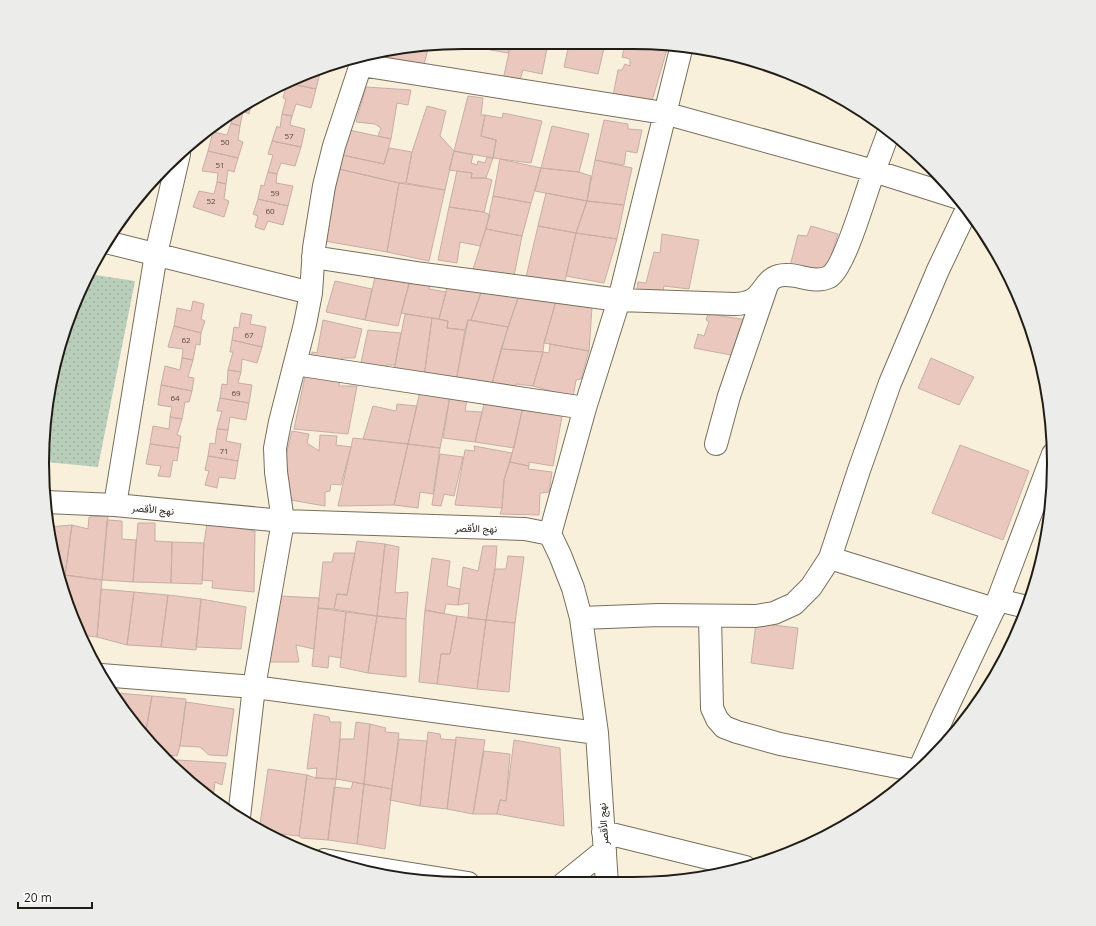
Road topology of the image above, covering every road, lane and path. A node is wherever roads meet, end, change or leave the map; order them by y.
1 (680, 52) edge
2 (366, 61) edge
3 (361, 62) edge
4 (664, 113) junction
5 (887, 137) edge
6 (177, 164) edge
7 (874, 171) junction
8 (947, 193) edge
9 (964, 215) edge
10 (112, 243) edge
11 (156, 254) junction
12 (313, 257) junction
13 (768, 282) junction
14 (311, 293) junction
15 (619, 300) junction
16 (295, 364) junction
17 (585, 408) junction
18 (716, 444) dead end
19 (1047, 471) edge
20 (51, 502) edge
21 (115, 505) junction
22 (283, 521) junction
23 (550, 534) junction
24 (830, 558) junction
25 (996, 604) junction
26 (1021, 606) edge
27 (710, 616) junction
28 (581, 618) junction
29 (108, 676) edge
30 (254, 688) junction
31 (597, 733) junction
32 (925, 757) edge
33 (911, 769) edge
34 (240, 811) edge
35 (604, 841) junction
36 (733, 865) edge
37 (570, 877) edge
38 (607, 877) edge

1 - 4 street
2 - 4 street
3 - 12 street
4 - 7 street
4 - 15 street
5 - 7 street
6 - 11 street
7 - 8 street
7 - 13 street
9 - 24 street
10 - 11 street
11 - 14 street
11 - 21 street
12 - 14 street
12 - 15 street
13 - 15 street
13 - 18 street
14 - 16 street
15 - 17 street
16 - 17 street
16 - 22 street
17 - 23 street
19 - 25 street
20 - 21 street, نهج الأقصر
21 - 22 street, نهج الأقصر
22 - 23 street, نهج الأقصر
22 - 30 street
23 - 28 street, نهج الأقصر
24 - 25 street
24 - 27 street
25 - 26 street
25 - 32 street
27 - 28 street
27 - 33 street
28 - 31 street, نهج الأقصر
29 - 30 street
30 - 31 street
30 - 34 street
31 - 35 street, نهج الأقصر
35 - 36 street
35 - 37 street
35 - 38 street, نهج الأقصر

